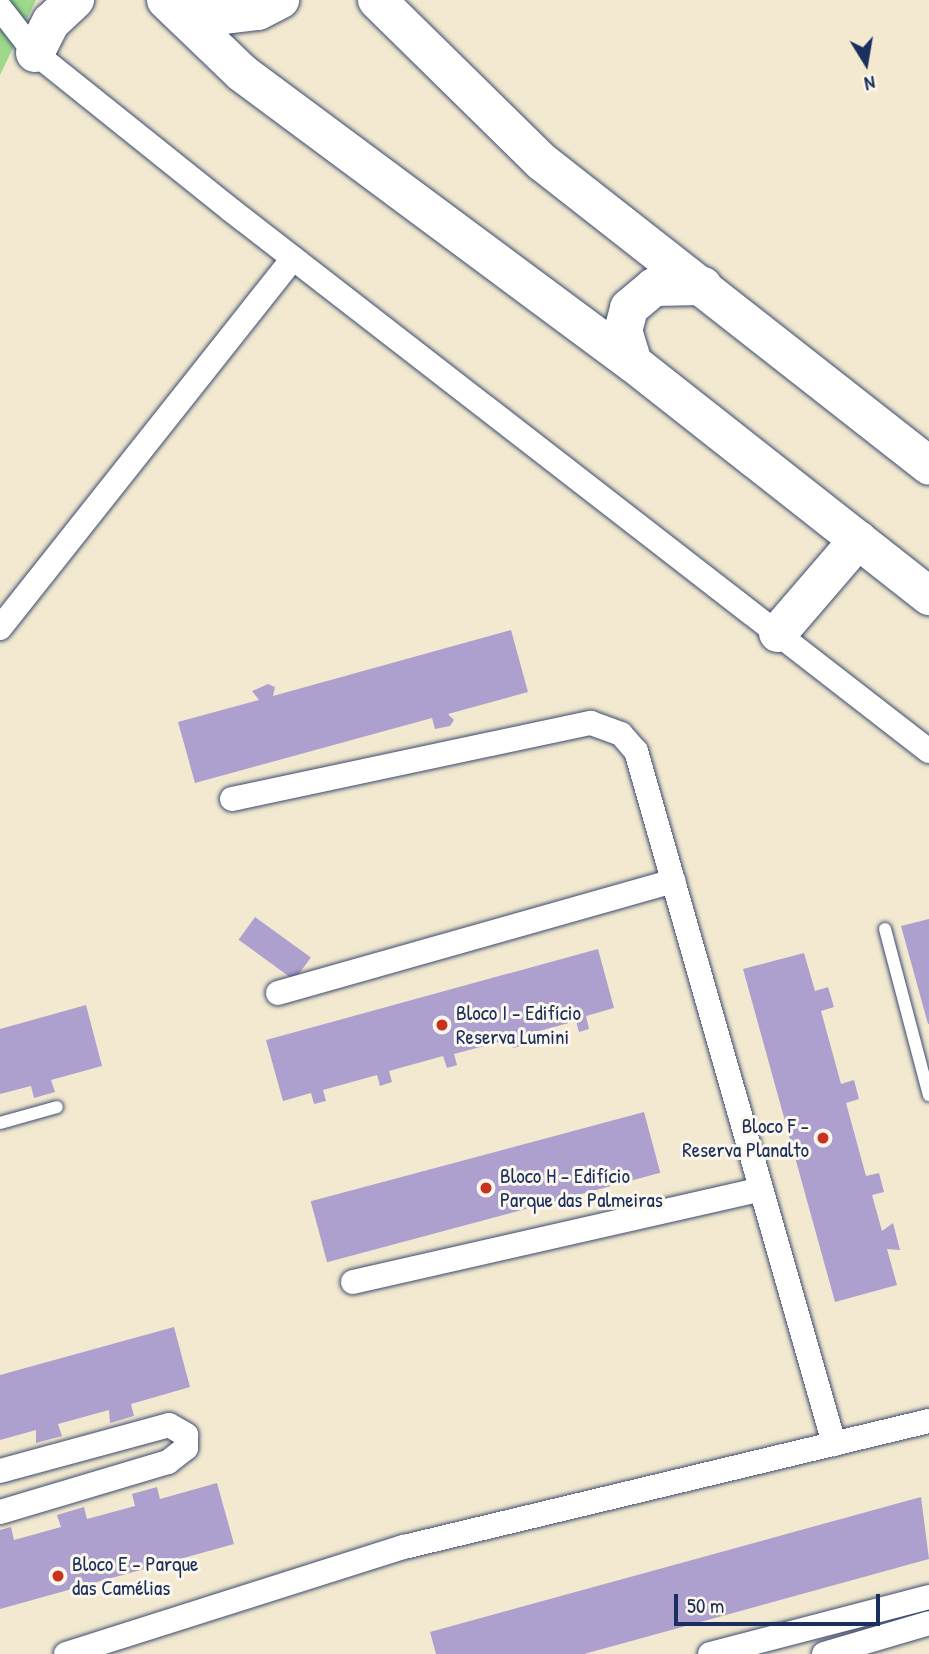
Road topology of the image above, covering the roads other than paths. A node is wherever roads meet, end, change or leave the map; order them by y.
1 (75, 0) edge
2 (166, 0) edge
3 (173, 0) edge
4 (280, 0) edge
5 (377, 0) edge
6 (0, 8) edge
7 (35, 53) junction
8 (293, 258) junction
9 (703, 286) junction
10 (633, 363) junction
11 (929, 465) edge
12 (858, 540) junction
13 (929, 596) edge
14 (0, 628) edge
15 (778, 633) junction
16 (929, 751) edge
17 (232, 799) dead end
18 (673, 881) junction
19 (885, 929) dead end
20 (278, 993) dead end
21 (929, 1095) edge
22 (57, 1107) dead end
23 (0, 1124) edge
24 (761, 1189) junction
25 (353, 1282) dead end
26 (929, 1421) edge
27 (834, 1444) junction
28 (0, 1472) edge
29 (0, 1512) edge
30 (929, 1597) edge
31 (929, 1623) edge
32 (66, 1654) edge
33 (710, 1654) edge
34 (824, 1654) edge

1 - 7 main road
2 - 10 main road
3 - 4 main road
5 - 9 main road
6 - 7 street
7 - 8 street
8 - 14 street
8 - 15 street
9 - 10 main road
9 - 11 main road
10 - 12 main road
12 - 13 main road
12 - 15 main road
15 - 16 street
17 - 18 street
18 - 20 street
18 - 24 street
19 - 21 lane
22 - 23 lane
24 - 25 street
24 - 27 street
26 - 27 street
27 - 32 street
28 - 29 street
30 - 33 street
31 - 34 street

